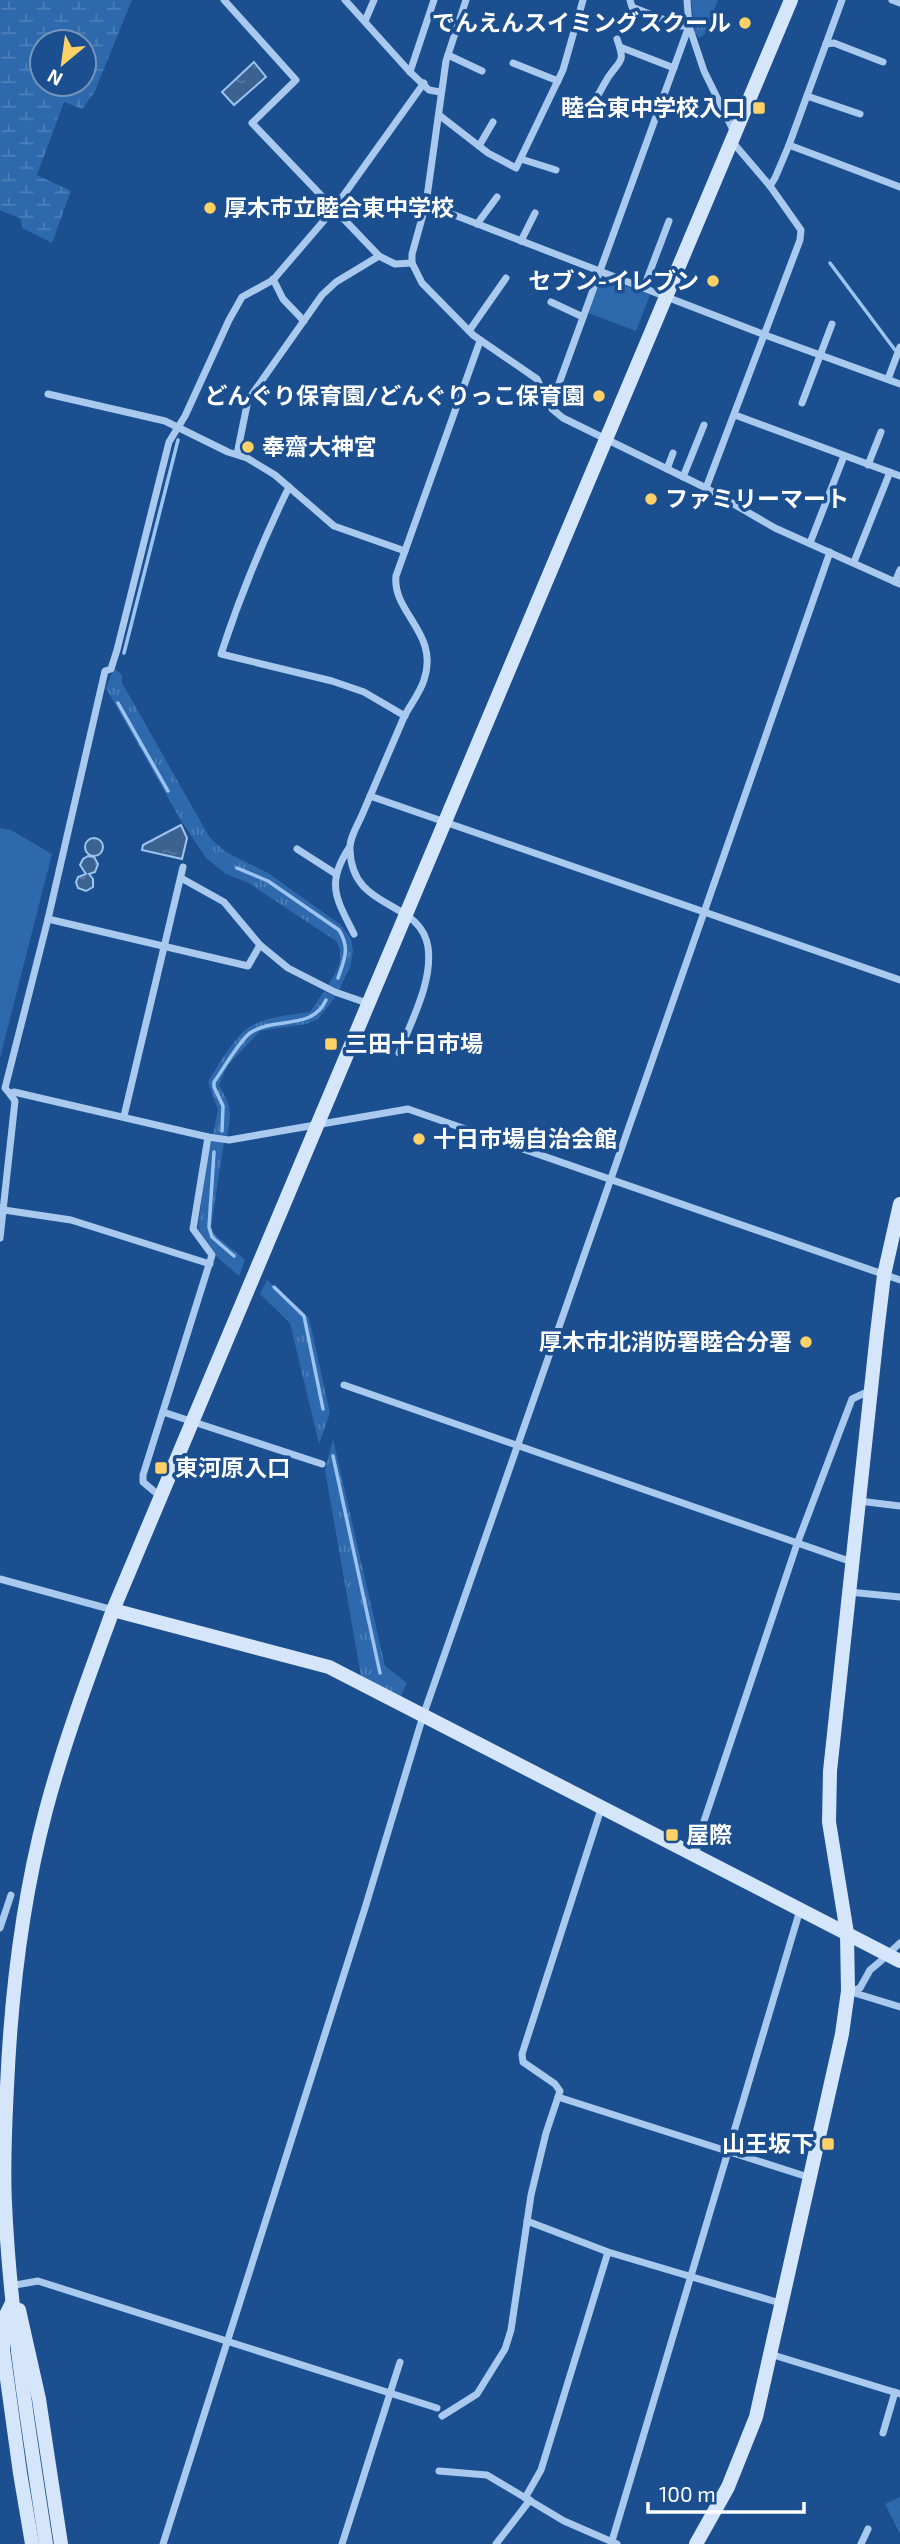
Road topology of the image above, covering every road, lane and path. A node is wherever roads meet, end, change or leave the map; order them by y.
1 (224, 0) edge
2 (345, 0) edge
3 (374, 0) edge
4 (434, 0) edge
5 (583, 0) edge
6 (630, 0) edge
7 (687, 0) edge
8 (791, 0) edge
9 (842, 0) edge
10 (892, 0) edge
11 (463, 1) edge
12 (900, 3) edge
13 (365, 21) junction
14 (689, 26) junction
15 (617, 39) dead end
16 (826, 44) junction
17 (620, 47) junction
18 (448, 55) junction
19 (883, 62) dead end
20 (513, 63) dead end
21 (674, 68) junction
22 (482, 71) dead end
23 (410, 72) junction
24 (558, 82) junction
25 (424, 83) junction
26 (440, 93) junction
27 (807, 96) junction
28 (597, 97) dead end
29 (439, 115) junction
30 (855, 116) dead end
31 (493, 122) dead end
32 (734, 132) junction
33 (789, 145) junction
34 (479, 146) junction
35 (521, 159) junction
36 (556, 170) dead end
37 (770, 186) junction
38 (900, 187) edge
39 (497, 197) dead end
40 (426, 204) junction
41 (333, 210) junction
42 (535, 213) dead end
43 (669, 221) dead end
44 (477, 224) junction
45 (522, 241) junction
46 (379, 256) junction
47 (412, 263) junction
48 (600, 272) junction
49 (506, 278) dead end
50 (273, 279) junction
51 (644, 288) junction
52 (665, 295) junction
53 (551, 302) dead end
54 (583, 317) junction
55 (304, 321) junction
56 (832, 324) dead end
57 (469, 331) junction
58 (765, 335) junction
59 (480, 341) junction
60 (900, 347) edge
61 (820, 355) junction
62 (888, 379) junction
63 (900, 384) edge
64 (48, 394) dead end
65 (546, 396) junction
66 (802, 403) dead end
67 (735, 415) junction
68 (704, 425) dead end
69 (179, 427) junction
70 (881, 432) dead end
71 (607, 440) junction
72 (673, 453) dead end
73 (237, 454) junction
74 (844, 456) junction
75 (868, 465) junction
76 (667, 469) junction
77 (890, 472) junction
78 (900, 476) edge
79 (683, 477) junction
80 (289, 487) junction
81 (706, 488) junction
82 (810, 543) junction
83 (405, 551) junction
84 (830, 552) junction
85 (853, 562) junction
86 (900, 570) edge
87 (898, 583) edge
88 (405, 716) junction
89 (370, 796) junction
90 (444, 822) junction
91 (349, 847) junction
92 (297, 849) dead end
93 (183, 867) dead end
94 (336, 874) junction
95 (181, 878) junction
96 (702, 912) junction
97 (404, 914) junction
98 (48, 919) junction
99 (354, 934) dead end
100 (260, 945) junction
101 (164, 946) junction
102 (900, 980) edge
103 (367, 1003) junction
104 (399, 1053) dead end
105 (10, 1094) junction
106 (124, 1116) junction
107 (316, 1126) junction
108 (208, 1137) junction
109 (611, 1179) junction
110 (900, 1204) edge
111 (4, 1210) junction
112 (0, 1238) edge
113 (210, 1264) junction
114 (884, 1275) junction
115 (900, 1280) edge
116 (344, 1385) dead end
117 (870, 1391) junction
118 (163, 1412) junction
119 (193, 1421) junction
120 (519, 1446) junction
121 (322, 1464) dead end
122 (162, 1497) junction
123 (859, 1501) junction
124 (900, 1506) edge
125 (797, 1544) junction
126 (853, 1563) junction
127 (0, 1579) edge
128 (849, 1592) junction
129 (900, 1597) edge
130 (113, 1610) junction
131 (423, 1716) junction
132 (601, 1809) junction
133 (695, 1857) junction
134 (11, 1895) dead end
135 (800, 1910) junction
136 (0, 1928) edge
137 (847, 1933) junction
138 (900, 1943) edge
139 (890, 1958) edge
140 (853, 1990) junction
141 (900, 2007) edge
142 (4, 2055) edge
143 (558, 2097) junction
144 (729, 2151) junction
145 (808, 2176) junction
146 (527, 2221) junction
147 (608, 2252) junction
148 (5, 2269) edge
149 (691, 2277) junction
150 (10, 2286) junction
151 (12, 2303) junction
152 (780, 2303) junction
153 (227, 2342) junction
154 (770, 2354) junction
155 (400, 2362) dead end
156 (389, 2393) junction
157 (897, 2393) edge
158 (437, 2408) dead end
159 (442, 2416) dead end
160 (7, 2429) edge
161 (887, 2429) dead end
162 (439, 2471) dead end
163 (528, 2499) junction
164 (868, 2529) dead end
165 (615, 2542) edge
166 (32, 2544) edge
167 (46, 2544) edge
168 (61, 2544) edge
169 (163, 2544) edge
170 (342, 2544) edge
171 (496, 2544) edge
172 (696, 2544) edge
173 (861, 2544) edge

1 - 41 street
2 - 13 street
3 - 13 street
4 - 23 street
5 - 24 street
6 - 14 street
7 - 14 street
8 - 32 street
9 - 16 street
10 - 12 street
11 - 18 street
13 - 23 street
14 - 21 street
14 - 32 street
15 - 17 street
16 - 19 street
16 - 27 street
17 - 21 street
17 - 28 street
18 - 22 street
18 - 26 street
20 - 24 street
21 - 48 street
23 - 25 street
24 - 35 street
25 - 26 street
25 - 41 street
26 - 29 street
27 - 30 street
27 - 33 street
29 - 34 street
29 - 40 street
31 - 34 street
32 - 37 street
32 - 52 street
33 - 37 street
33 - 38 street
34 - 35 street
35 - 36 street
37 - 58 street
39 - 44 street
40 - 44 street
40 - 47 street
41 - 46 street
41 - 50 street
42 - 45 street
43 - 51 street
44 - 45 street
45 - 48 street
46 - 47 street
46 - 55 street
47 - 57 street
48 - 51 street
48 - 54 street
49 - 57 street
50 - 55 street
50 - 69 street
51 - 52 street
52 - 58 street
52 - 71 street
53 - 54 street
54 - 65 street
55 - 73 street
56 - 61 street
57 - 59 street
58 - 61 street
58 - 67 street
59 - 65 street
59 - 83 street
60 - 62 street
61 - 62 street
61 - 66 street
62 - 63 street
64 - 69 street
65 - 71 street
67 - 74 street
67 - 81 street
68 - 79 street
69 - 73 street
69 - 98 street
70 - 75 street
71 - 76 street
71 - 90 street
72 - 76 street
73 - 80 street
74 - 75 street
74 - 82 street
75 - 77 street
76 - 79 street
77 - 78 street
77 - 85 street
79 - 81 street
80 - 83 street
80 - 88 street
81 - 82 street
82 - 84 street
83 - 88 street
84 - 85 street
84 - 96 street
85 - 87 street
86 - 87 street
88 - 89 street
89 - 90 street
89 - 91 street
90 - 96 street
90 - 97 street
91 - 94 street
91 - 97 street
92 - 94 street
93 - 95 street
94 - 99 street
95 - 100 street
95 - 101 street
96 - 102 street
96 - 109 street
97 - 103 street
97 - 104 street
98 - 101 street
98 - 105 street
100 - 101 street
100 - 103 street
101 - 106 street
103 - 107 street
105 - 106 street
105 - 111 street
106 - 108 street
107 - 108 street
107 - 109 street
107 - 119 street
108 - 113 street
109 - 114 street
109 - 120 street
110 - 114 street
111 - 112 street
111 - 113 street
113 - 118 street
114 - 115 street
114 - 117 street
116 - 120 street
117 - 123 street
117 - 125 street
118 - 119 street
118 - 122 street
119 - 121 street
119 - 122 street
120 - 125 street
120 - 131 street
122 - 130 street
123 - 124 street
123 - 126 street
125 - 126 street
125 - 133 street
126 - 128 street
127 - 130 street
128 - 129 street
128 - 137 street
130 - 131 street
130 - 142 street
131 - 132 street
131 - 153 street
132 - 133 street
132 - 143 street
133 - 135 street
134 - 136 street
135 - 137 street
135 - 144 street
137 - 139 street
137 - 140 street
138 - 139 street
139 - 140 street
140 - 141 street
140 - 145 street
142 - 148 street
143 - 144 street
143 - 146 street
144 - 145 street
144 - 149 street
145 - 152 street
146 - 147 street
146 - 159 street
147 - 149 street
147 - 163 street
148 - 150 street
149 - 152 street
149 - 165 street
150 - 151 street
150 - 153 street
150 - 168 street
151 - 160 street
151 - 167 street
152 - 154 street
153 - 156 street
153 - 169 street
154 - 157 street
154 - 172 street
155 - 156 street
156 - 158 street
156 - 170 street
157 - 161 street
160 - 166 street
162 - 163 street
163 - 165 street
163 - 171 street
164 - 173 street

